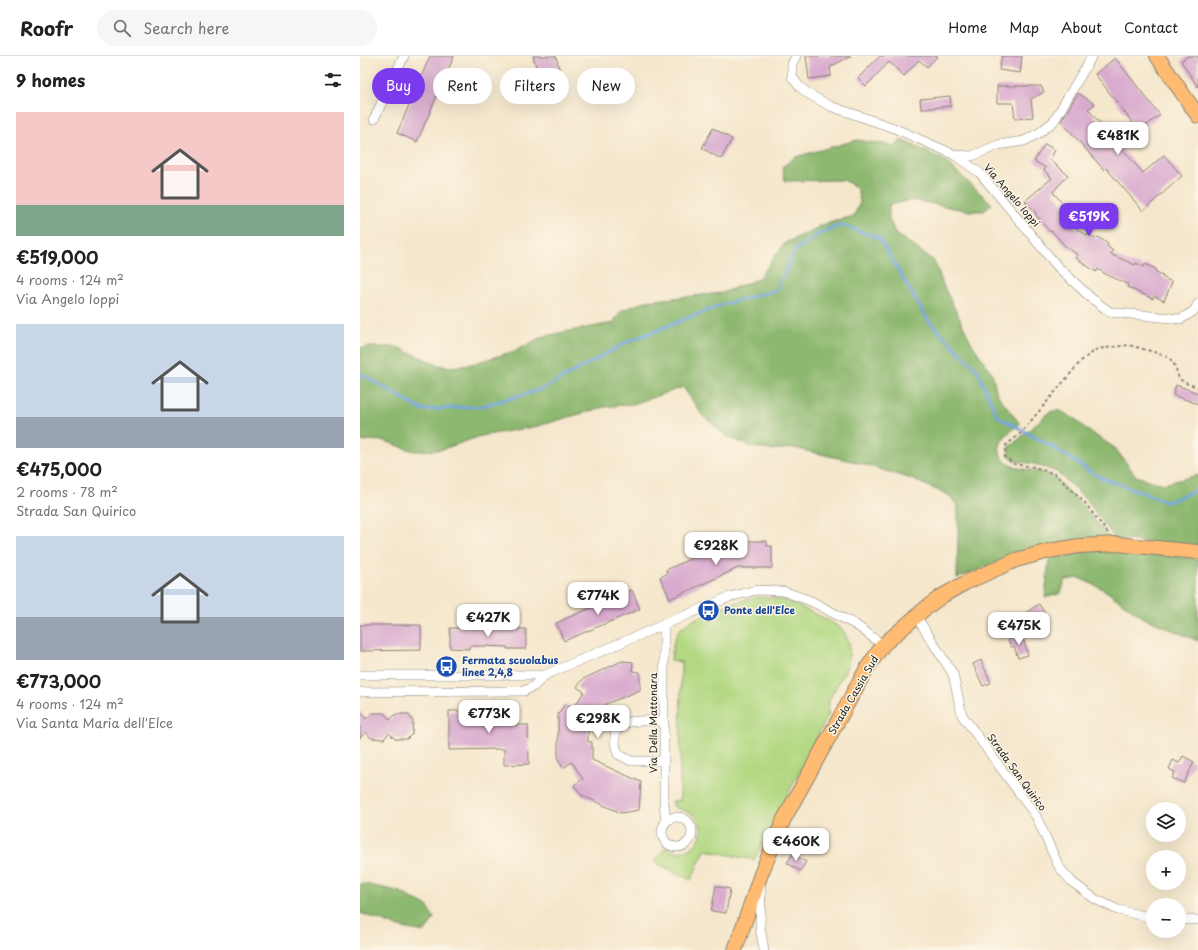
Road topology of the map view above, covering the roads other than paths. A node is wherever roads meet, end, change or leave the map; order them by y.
1 (404, 56) edge
2 (796, 56) edge
3 (1092, 56) edge
4 (1157, 56) edge
5 (1198, 116) edge
6 (374, 119) dead end
7 (953, 154) junction
8 (1198, 304) edge
9 (1198, 552) edge
10 (916, 616) junction
11 (664, 624) junction
12 (883, 645) junction
13 (360, 675) edge
14 (545, 675) junction
15 (360, 692) edge
16 (664, 721) junction
17 (664, 761) junction
18 (666, 822) dead end
19 (761, 874) junction
20 (1146, 916) edge
21 (1186, 920) edge
22 (1198, 920) edge
23 (735, 950) edge
24 (764, 950) edge

1 - 6 street
2 - 7 street, Via Angelo Ioppi
3 - 7 street
4 - 5 main road
7 - 8 street, Via Angelo Ioppi
9 - 10 main road, Strada Cassia Sud
10 - 12 main road, Strada Cassia Sud
10 - 20 street, Strada San Quirico
11 - 12 street
11 - 14 street
11 - 16 street, Via Della Mattonara
12 - 19 main road, Strada Cassia Sud
13 - 14 street
14 - 15 street
16 - 17 street, Via Della Mattonara
16 - 17 street
17 - 18 street, Via Della Mattonara
19 - 23 main road, Strada Cassia Sud
19 - 24 street
21 - 22 street

